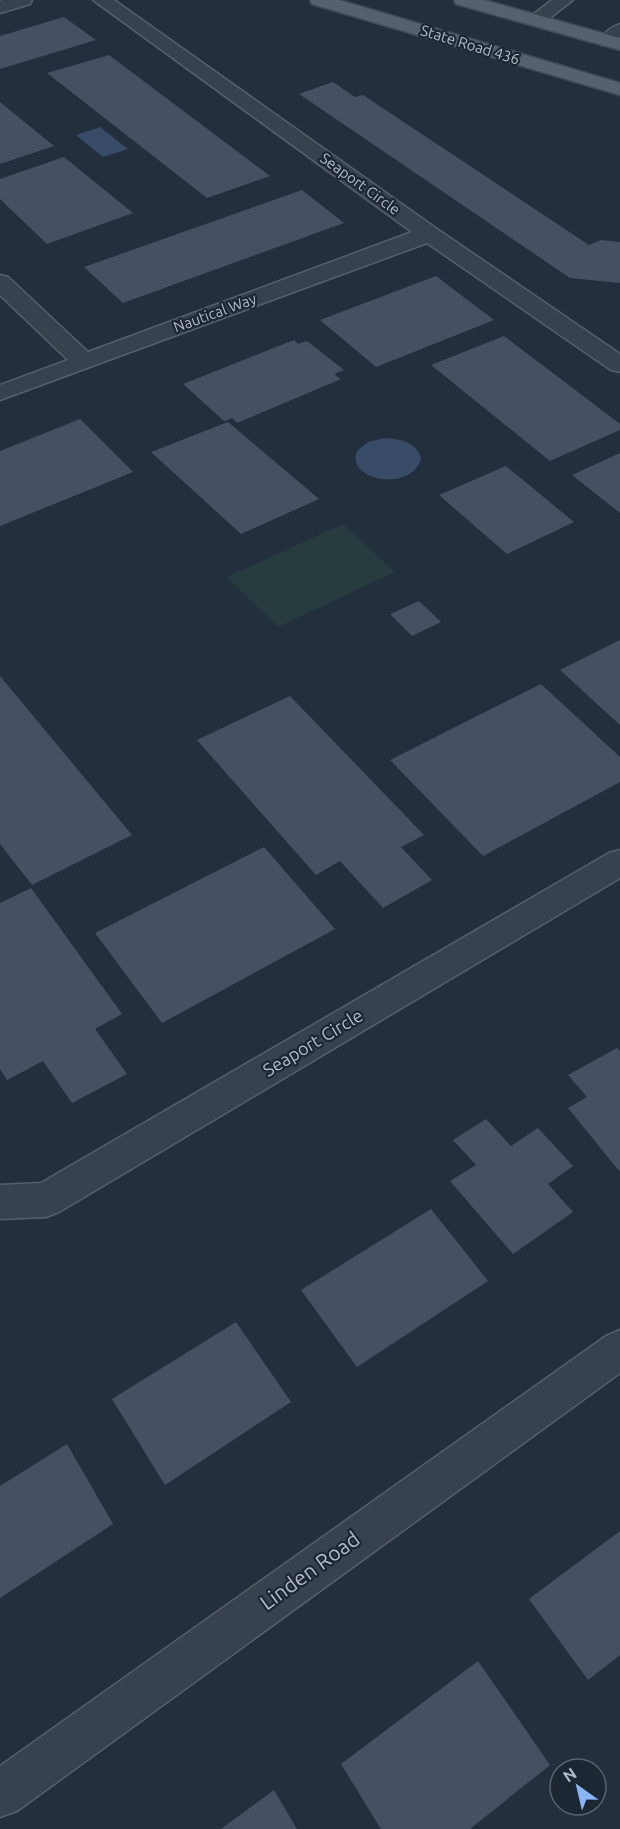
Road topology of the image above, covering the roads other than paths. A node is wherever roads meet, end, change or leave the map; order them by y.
1 (23, 0) edge
2 (102, 0) edge
3 (319, 0) edge
4 (463, 0) edge
5 (564, 0) edge
6 (0, 7) edge
7 (535, 20) junction
8 (616, 39) edge
9 (617, 87) edge
10 (429, 234) junction
11 (0, 282) edge
12 (84, 362) junction
13 (620, 365) edge
14 (0, 393) edge
15 (620, 862) edge
16 (0, 1202) edge
17 (620, 1348) edge
18 (0, 1794) edge

1 - 6 street
2 - 10 street, Seaport Circle
3 - 9 main road, State Road 436
4 - 7 main road
5 - 7 street
7 - 8 main road
10 - 12 street, Nautical Way
10 - 13 street, Seaport Circle
11 - 12 street
12 - 14 street, Nautical Way
15 - 16 street, Seaport Circle
17 - 18 street, Linden Road

